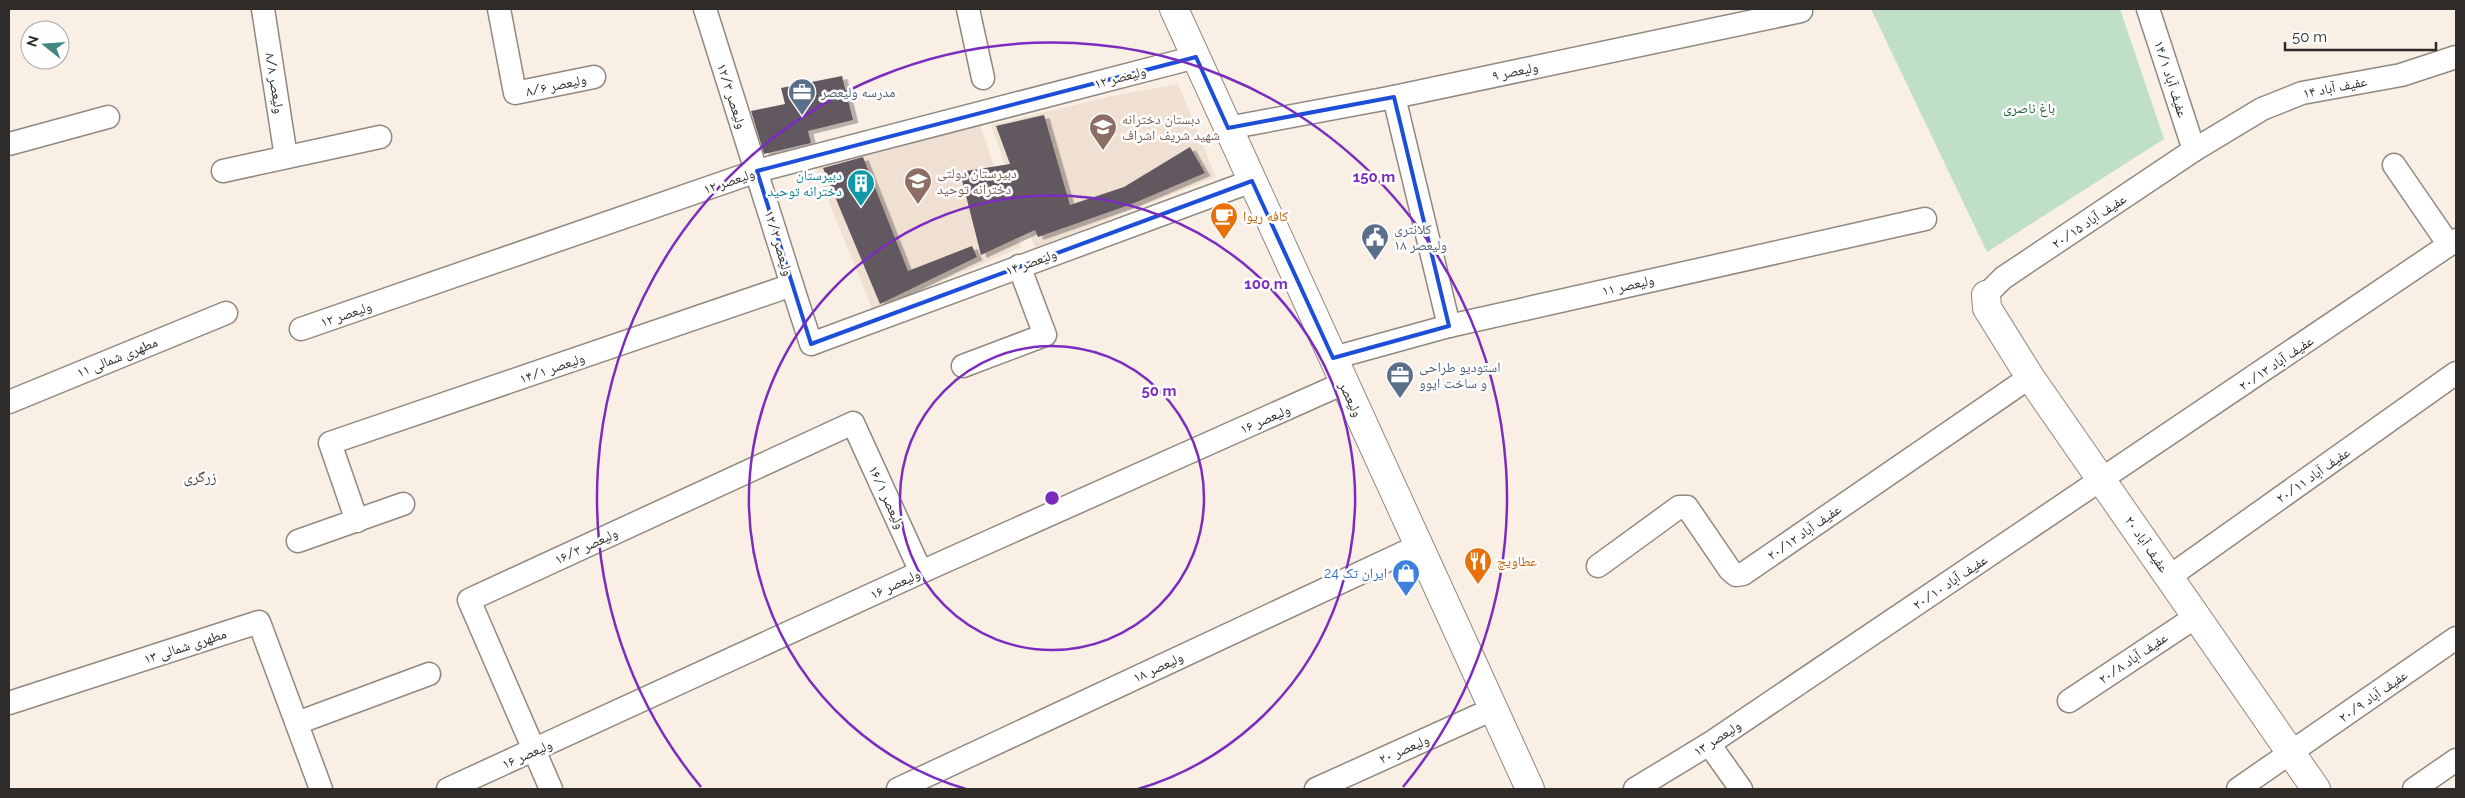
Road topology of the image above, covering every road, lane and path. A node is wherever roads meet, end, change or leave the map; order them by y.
1 (264, 9) edge
2 (499, 9) edge
3 (968, 9) edge
4 (1174, 9) edge
5 (2148, 9) edge
6 (1801, 11) dead end
7 (706, 15) edge
8 (2456, 56) edge
9 (1196, 57) junction
10 (594, 77) dead end
11 (983, 78) dead end
12 (1394, 97) junction
13 (108, 117) dead end
14 (1228, 128) junction
15 (380, 137) dead end
16 (9, 144) edge
17 (2194, 150) junction
18 (286, 156) junction
19 (2394, 165) dead end
20 (757, 171) junction
21 (223, 172) dead end
22 (1252, 181) junction
23 (1925, 219) dead end
24 (2453, 242) edge
25 (1019, 266) junction
26 (792, 285) junction
27 (1986, 295) joint
28 (226, 313) dead end
29 (1449, 326) junction
30 (301, 329) dead end
31 (1333, 358) junction
32 (963, 366) dead end
33 (2456, 373) edge
34 (2030, 377) junction
35 (1344, 383) junction
36 (9, 402) edge
37 (853, 423) joint
38 (2103, 480) junction
39 (403, 504) dead end
40 (357, 521) junction
41 (298, 541) dead end
42 (1418, 546) junction
43 (1598, 566) dead end
44 (921, 572) junction
45 (2169, 576) junction
46 (2197, 616) junction
47 (2456, 638) edge
48 (429, 674) dead end
49 (1797, 684) joint
50 (2069, 701) dead end
51 (9, 703) edge
52 (1493, 709) junction
53 (297, 723) junction
54 (1709, 744) junction
55 (535, 751) junction
56 (2289, 754) junction
57 (2456, 760) edge
58 (937, 781) edge
59 (321, 789) edge
60 (448, 789) edge
61 (551, 789) edge
62 (898, 789) edge
63 (1316, 789) edge
64 (1530, 789) edge
65 (1635, 789) edge
66 (1741, 789) edge
67 (2238, 789) edge
68 (2316, 789) edge
69 (2414, 789) edge

1 - 18 street, ۸/۸ ولیعصر
2 - 10 street, ۸/۶ ولیعصر
3 - 11 street
4 - 9 main road, ولیعصر
5 - 17 street, عفیف آباد ۱۴/۱
6 - 12 street, ۹ ولیعصر
7 - 20 street, ۱۲/۳ ولیعصر
8 - 17 street, عفیف آباد ۱۴
9 - 14 main road, ولیعصر
9 - 20 street, ۱۲ ولیعصر
12 - 14 street, ۹ ولیعصر
12 - 29 street
13 - 16 street
14 - 22 main road, ولیعصر
15 - 18 street
17 - 27 street, عفیف آباد ۲۰/۱۵
18 - 21 street
19 - 24 street
20 - 26 street, ۱۲/۲ ولیعصر
20 - 30 street, ۱۲ ولیعصر
22 - 25 street, ۱۴ ولیعصر
22 - 31 main road, ولیعصر
23 - 29 street, ۱۱ ولیعصر
24 - 38 street, عفیف آباد ۲۰/۱۳
25 - 26 street, ۱۴ ولیعصر
25 - 32 street
26 - 40 street, ۱۴/۱ ولیعصر
27 - 34 main road, عفیف آباد ۲۰
28 - 36 street, ۱۱ مطهری شمالی
29 - 31 street, ۱۱ ولیعصر
31 - 35 main road, ولیعصر
33 - 45 street, عفیف آباد ۲۰/۱۱
34 - 38 main road, عفیف آباد ۲۰
34 - 43 street, عفیف آباد ۲۰/۱۲
35 - 42 main road, ولیعصر
35 - 44 street, ۱۶ ولیعصر
37 - 44 street, ۱۶/۱ ولیعصر
37 - 55 street, ۱۶/۳ ولیعصر
38 - 45 main road, عفیف آباد ۲۰
38 - 49 street, عفیف آباد ۲۰/۱۰
39 - 40 street
40 - 41 street
42 - 52 main road, ولیعصر
42 - 58 street, ۱۸ ولیعصر
44 - 55 street, ۱۶ ولیعصر
45 - 46 main road, عفیف آباد ۲۰
46 - 50 street, عفیف آباد ۲۰/۸
46 - 56 main road, عفیف آباد ۲۰
47 - 56 street, عفیف آباد ۲۰/۹
48 - 53 street
49 - 54 street, ۱۳ ولیعصر
51 - 53 street, ۱۳ مطهری شمالی
52 - 63 street, ۲۰ ولیعصر
52 - 64 main road, ولیعصر
53 - 59 street
54 - 65 street, ۱۳ ولیعصر
54 - 66 street
55 - 60 street, ۱۶ ولیعصر
55 - 61 street
56 - 67 street, عفیف آباد ۲۰/۹
56 - 68 main road, عفیف آباد ۲۰
57 - 69 street
58 - 62 street, ۱۸ ولیعصر

